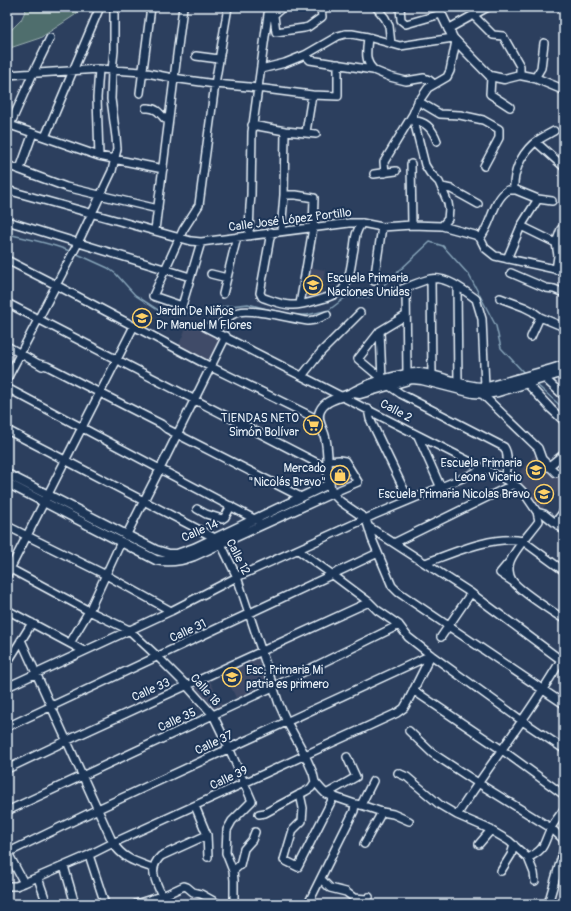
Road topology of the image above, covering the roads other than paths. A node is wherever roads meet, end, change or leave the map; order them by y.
1 (100, 7) edge
2 (114, 7) edge
3 (151, 7) edge
4 (183, 7) edge
5 (228, 7) edge
6 (269, 7) edge
7 (284, 7) edge
8 (321, 7) edge
9 (376, 7) edge
10 (400, 7) edge
11 (488, 7) edge
12 (561, 7) edge
13 (564, 7) edge
14 (440, 10) edge
15 (473, 15) junction
16 (271, 17) junction
17 (448, 29) junction
18 (368, 37) junction
19 (50, 38) dead end
20 (454, 40) junction
21 (544, 43) dead end
22 (391, 44) junction
23 (305, 55) junction
24 (196, 56) dead end
25 (219, 59) junction
26 (338, 64) junction
27 (99, 69) junction
28 (261, 69) junction
29 (112, 70) junction
30 (374, 70) junction
31 (73, 71) junction
32 (414, 71) dead end
33 (142, 72) junction
34 (33, 73) junction
35 (7, 75) edge
36 (520, 75) junction
37 (492, 77) junction
38 (174, 78) junction
39 (535, 78) junction
40 (416, 79) junction
41 (216, 84) junction
42 (434, 84) junction
43 (258, 88) junction
44 (564, 88) edge
45 (140, 93) dead end
46 (312, 95) junction
47 (418, 101) junction
48 (510, 107) dead end
49 (146, 108) dead end
50 (414, 117) junction
51 (169, 119) junction
52 (9, 125) edge
53 (252, 125) junction
54 (285, 130) junction
55 (554, 131) dead end
56 (306, 132) junction
57 (33, 133) junction
58 (316, 134) dead end
59 (45, 137) junction
60 (437, 141) dead end
61 (536, 142) junction
62 (100, 156) junction
63 (115, 159) junction
64 (411, 164) dead end
65 (7, 165) edge
66 (484, 166) dead end
67 (564, 168) edge
68 (20, 169) junction
69 (163, 169) junction
70 (396, 171) dead end
71 (385, 173) junction
72 (374, 174) dead end
73 (442, 187) junction
74 (7, 190) edge
75 (511, 190) junction
76 (284, 195) junction
77 (101, 196) junction
78 (538, 199) junction
79 (552, 201) dead end
80 (478, 204) dead end
81 (158, 209) junction
82 (93, 213) junction
83 (7, 220) edge
84 (362, 223) junction
85 (412, 225) junction
86 (442, 226) junction
87 (521, 226) junction
88 (382, 227) junction
89 (313, 228) junction
90 (561, 229) dead end
91 (155, 230) junction
92 (281, 231) junction
93 (271, 232) junction
94 (249, 235) junction
95 (237, 237) junction
96 (180, 238) junction
97 (480, 238) junction
98 (201, 242) junction
99 (556, 243) junction
100 (77, 244) junction
101 (507, 259) junction
102 (7, 260) edge
103 (165, 269) junction
104 (556, 270) junction
105 (564, 271) edge
106 (511, 273) dead end
107 (211, 274) dead end
108 (190, 277) junction
109 (228, 278) junction
110 (431, 279) junction
111 (374, 281) dead end
112 (56, 285) junction
113 (457, 287) junction
114 (406, 288) junction
115 (394, 292) dead end
116 (564, 293) edge
117 (223, 294) dead end
118 (500, 298) dead end
119 (7, 303) edge
120 (300, 304) junction
121 (360, 313) dead end
122 (327, 315) dead end
123 (406, 316) junction
124 (540, 317) junction
125 (38, 319) junction
126 (134, 326) junction
127 (205, 327) dead end
128 (564, 327) edge
129 (215, 331) junction
130 (380, 331) junction
131 (226, 336) junction
132 (531, 337) dead end
133 (7, 346) edge
134 (21, 353) junction
135 (117, 359) junction
136 (564, 365) edge
137 (210, 367) junction
138 (564, 372) edge
139 (407, 374) junction
140 (542, 375) junction
141 (302, 376) junction
142 (432, 376) junction
143 (7, 379) edge
144 (524, 380) junction
145 (384, 382) junction
146 (458, 383) junction
147 (7, 388) edge
148 (483, 390) junction
149 (99, 394) junction
150 (564, 396) edge
151 (341, 397) junction
152 (194, 400) junction
153 (368, 409) junction
154 (319, 420) junction
155 (564, 421) edge
156 (82, 428) junction
157 (7, 430) edge
158 (177, 434) junction
159 (418, 436) junction
160 (564, 454) edge
161 (65, 459) junction
162 (327, 465) junction
163 (548, 467) junction
164 (160, 469) junction
165 (484, 469) junction
166 (556, 473) dead end
167 (7, 474) edge
168 (504, 479) junction
169 (7, 483) edge
170 (329, 484) junction
171 (512, 485) junction
172 (441, 488) junction
173 (332, 493) junction
174 (301, 497) junction
175 (46, 499) junction
176 (409, 500) junction
177 (143, 501) junction
178 (231, 506) junction
179 (197, 509) dead end
180 (564, 511) edge
181 (537, 512) junction
182 (256, 519) junction
183 (366, 519) junction
184 (555, 523) junction
185 (264, 524) junction
186 (7, 526) edge
187 (369, 527) junction
188 (564, 530) edge
189 (26, 536) junction
190 (124, 539) junction
191 (218, 541) junction
192 (523, 541) junction
193 (394, 543) junction
194 (298, 550) junction
195 (378, 554) junction
196 (510, 561) junction
197 (424, 563) junction
198 (8, 570) edge
199 (564, 571) edge
200 (106, 575) junction
201 (333, 575) junction
202 (237, 577) junction
203 (512, 581) junction
204 (471, 593) junction
205 (369, 602) junction
206 (7, 610) edge
207 (171, 610) junction
208 (89, 611) junction
209 (249, 614) junction
210 (564, 619) edge
211 (32, 623) junction
212 (399, 625) junction
213 (449, 626) junction
214 (129, 630) junction
215 (441, 637) dead end
216 (21, 640) junction
217 (70, 643) junction
218 (84, 651) junction
219 (261, 652) junction
220 (431, 655) junction
221 (158, 657) junction
222 (563, 660) edge
223 (7, 662) edge
224 (36, 673) junction
225 (9, 684) edge
226 (187, 686) junction
227 (273, 687) junction
228 (413, 690) junction
229 (543, 690) junction
230 (564, 704) edge
231 (51, 706) junction
232 (212, 715) junction
233 (521, 720) junction
234 (287, 722) junction
235 (7, 727) edge
236 (409, 731) dead end
237 (68, 740) junction
238 (229, 748) junction
239 (564, 749) edge
240 (502, 750) junction
241 (305, 755) junction
242 (347, 757) dead end
243 (7, 769) edge
244 (398, 773) dead end
245 (83, 776) junction
246 (372, 781) dead end
247 (315, 782) junction
248 (244, 783) junction
249 (478, 783) junction
250 (300, 794) junction
251 (326, 794) junction
252 (564, 795) edge
253 (334, 796) junction
254 (358, 805) junction
255 (195, 806) junction
256 (98, 809) junction
257 (564, 809) edge
258 (7, 811) edge
259 (382, 812) junction
260 (259, 814) dead end
261 (457, 815) junction
262 (408, 821) dead end
263 (551, 828) junction
264 (490, 830) junction
265 (255, 832) dead end
266 (207, 835) junction
267 (564, 842) edge
268 (113, 843) junction
269 (364, 844) dead end
270 (479, 844) dead end
271 (514, 845) junction
272 (8, 853) edge
273 (89, 855) junction
274 (208, 857) dead end
275 (528, 858) junction
276 (64, 866) junction
277 (153, 868) junction
278 (233, 871) junction
279 (501, 871) dead end
280 (38, 878) junction
281 (322, 880) junction
282 (535, 881) dead end
283 (24, 883) junction
284 (7, 886) edge
285 (162, 896) junction
286 (370, 898) dead end
287 (310, 901) edge
288 (47, 904) edge
289 (75, 904) edge
290 (105, 904) edge
291 (136, 904) edge
292 (219, 904) edge
293 (234, 904) edge
294 (318, 904) edge
295 (548, 904) edge

1 - 31 street
2 - 29 street
3 - 33 street
4 - 38 street
5 - 25 street
6 - 16 street
7 - 16 street
8 - 16 street
9 - 22 street
10 - 14 street
11 - 15 street
12 - 13 street
14 - 17 main road
15 - 17 street
15 - 36 street
16 - 28 street
17 - 20 main road
18 - 22 street
18 - 23 street
18 - 30 street
19 - 34 street
20 - 22 street
20 - 37 main road
20 - 42 street
21 - 39 street
23 - 26 street
23 - 28 street
24 - 25 street
25 - 41 street
26 - 30 street
26 - 46 street
27 - 29 street
27 - 31 street
27 - 62 street
28 - 43 street
29 - 33 street
29 - 63 street
30 - 40 street
31 - 34 street
31 - 59 street
32 - 40 street
33 - 38 street
33 - 45 street
34 - 35 street
34 - 52 street
36 - 37 main road
36 - 39 main road
37 - 48 street
38 - 41 street
38 - 51 street
39 - 44 main road
40 - 42 street
41 - 43 street
41 - 96 street
42 - 47 street
43 - 46 street
43 - 53 street
46 - 56 street
47 - 50 street
47 - 66 street
49 - 51 street
50 - 60 street
50 - 71 street
50 - 73 street
51 - 69 street
52 - 57 street
53 - 54 street
53 - 94 street
54 - 56 street
54 - 76 street
55 - 61 street
56 - 58 street
57 - 59 street
57 - 68 street
59 - 62 street
61 - 67 street
61 - 75 street
62 - 63 street
63 - 69 street
63 - 77 street
64 - 85 street
65 - 68 street
68 - 77 street
69 - 81 street
70 - 71 street
71 - 72 street
73 - 80 street
73 - 86 street
74 - 82 street, Calle José López Portillo
75 - 78 street
75 - 97 street
76 - 89 street
76 - 92 street
77 - 81 street
77 - 82 street
78 - 79 street
78 - 87 street
81 - 91 street
82 - 91 street, Calle José López Portillo
82 - 100 street
83 - 100 street
84 - 88 street, Calle José López Portillo
84 - 89 street, Calle José López Portillo
84 - 120 street
85 - 86 street, Calle José López Portillo
85 - 88 street, Calle José López Portillo
86 - 97 street, Calle José López Portillo
87 - 99 street
87 - 101 street
88 - 111 street
89 - 92 street, Calle José López Portillo
89 - 120 street
90 - 99 street
91 - 96 street, Calle José López Portillo
92 - 93 street, Calle José López Portillo
93 - 94 street, Calle José López Portillo
93 - 120 street
94 - 95 street, Calle José López Portillo
95 - 98 street, Calle José López Portillo
95 - 109 street
96 - 98 street, Calle José López Portillo
96 - 103 street
97 - 101 street
98 - 108 street
99 - 104 street
100 - 103 street
100 - 112 street
101 - 104 street
102 - 112 street
103 - 108 street
103 - 108 street
104 - 105 street
106 - 116 street
107 - 109 street
109 - 117 street
110 - 113 street
110 - 114 street
110 - 142 street
112 - 125 street
112 - 126 street
113 - 146 street
113 - 148 street
114 - 115 street
114 - 123 street
118 - 124 street
119 - 125 street
121 - 141 street
122 - 129 street
123 - 130 street
123 - 139 street
124 - 128 street
124 - 132 street
125 - 134 street
125 - 135 street
126 - 135 street
126 - 137 street
127 - 129 street, Calle 2
129 - 131 street, Calle 2
130 - 145 street
130 - 145 street
131 - 137 street
131 - 141 street, Calle 2
133 - 134 street
134 - 143 street
134 - 149 street
135 - 149 street
135 - 152 street
136 - 140 main road
137 - 152 street
137 - 154 street
138 - 140 main road
139 - 142 main road
139 - 145 main road
140 - 144 main road
140 - 150 street
141 - 151 street, Calle 2
142 - 146 main road
144 - 148 main road
144 - 155 street
145 - 148 main road
145 - 151 main road
145 - 168 street
146 - 148 main road
147 - 156 street
148 - 163 street
149 - 156 street
149 - 158 street
151 - 153 street, Calle 2
151 - 154 main road
152 - 158 street
152 - 162 street
153 - 159 street, Calle 2
153 - 176 street
154 - 162 main road
156 - 161 street
156 - 164 street
157 - 161 street, Calle 12
158 - 164 street
158 - 174 street
159 - 165 street, Calle 2
159 - 172 street
160 - 163 street
161 - 175 street
161 - 177 street, Calle 12
162 - 170 main road
162 - 173 street
163 - 166 street
164 - 177 street
164 - 178 street
165 - 168 street, Calle 2
165 - 172 street
167 - 175 main road, Calle 14
168 - 171 street, Calle 2
169 - 175 main road, Calle 14
170 - 173 main road
170 - 174 main road, Calle 14
171 - 181 street, Calle 2
171 - 193 street
172 - 176 street
173 - 183 street
173 - 185 main road, Calle 14
174 - 182 main road, Calle 14
175 - 189 street
175 - 190 main road, Calle 14
176 - 183 street
177 - 190 street
177 - 191 street, Calle 12
178 - 179 street
178 - 182 street
180 - 184 street
181 - 184 street, Calle 2
181 - 192 street
182 - 185 street
182 - 191 main road, Calle 14
183 - 187 street
183 - 194 street
184 - 188 street, Calle 2
185 - 191 main road, Calle 14
186 - 189 street
187 - 193 street
187 - 195 street
189 - 198 street
189 - 200 street
190 - 191 main road, Calle 14
190 - 200 street
191 - 202 street, Calle 12
192 - 196 street
192 - 197 street
192 - 199 street
193 - 197 street
194 - 201 street
194 - 202 street
195 - 201 street, Calle 31
195 - 213 street
196 - 203 street
196 - 203 street
197 - 204 street
198 - 208 street, Calle 18
200 - 207 street
200 - 208 street
201 - 205 street
201 - 209 street, Calle 31
202 - 207 street
202 - 209 street, Calle 12
203 - 210 street
204 - 213 street
204 - 222 street
205 - 212 street
205 - 219 street, Calle 33
206 - 211 street
207 - 214 street
208 - 214 street, Calle 18
208 - 217 street
209 - 219 street, Calle 12
209 - 221 street, Calle 31
211 - 216 street
211 - 217 street
212 - 220 street
212 - 227 street, Calle 35
213 - 215 street
213 - 229 street
214 - 218 street
214 - 221 street, Calle 18
216 - 223 street
216 - 224 street
217 - 218 street
218 - 224 street
219 - 226 street, Calle 33
219 - 227 street, Calle 12
220 - 228 street, Calle 39
220 - 233 street
220 - 234 street, Calle 37
221 - 226 street, Calle 18
221 - 231 street, Calle 31
222 - 229 street
224 - 225 street
224 - 231 street
226 - 232 street, Calle 18
226 - 237 street, Calle 33
227 - 232 street, Calle 35
227 - 234 street, Calle 12
228 - 240 street
228 - 241 street, Calle 39
229 - 230 street
229 - 233 street
231 - 235 street, Calle 31
231 - 237 street
232 - 238 street, Calle 18
232 - 245 street, Calle 35
233 - 239 street
233 - 240 street
234 - 238 street, Calle 37
234 - 241 street, Calle 12
236 - 249 street
237 - 243 street, Calle 33
237 - 245 street
238 - 248 street, Calle 18
238 - 256 street, Calle 37
240 - 249 street
240 - 252 street
241 - 247 street, Calle 12
241 - 248 street, Calle 39
242 - 251 street
244 - 261 street
245 - 256 street
245 - 258 street, Calle 35
246 - 254 street
247 - 250 street
247 - 251 street
248 - 255 street, Calle 39
248 - 278 street, Calle 18
249 - 261 street
249 - 263 street
250 - 253 street
250 - 260 street
251 - 253 street
253 - 254 street
254 - 259 street
254 - 281 street
255 - 266 street
255 - 268 street, Calle 39
256 - 268 street
256 - 272 street, Calle 37
257 - 263 street
259 - 262 street
259 - 269 street
261 - 264 street
263 - 267 street
263 - 275 street
264 - 270 street
264 - 271 street
265 - 278 street
266 - 274 street
266 - 277 street
267 - 295 street
268 - 273 street, Calle 39
268 - 277 street
271 - 275 street
271 - 279 street
272 - 283 street
273 - 276 street, Calle 39
273 - 290 street
275 - 282 street
276 - 280 street, Calle 39
276 - 289 street
277 - 285 street
278 - 293 street, Calle 18
280 - 283 street, Calle 39
280 - 288 street
281 - 286 street
281 - 287 street
283 - 284 street, Calle 39
285 - 291 street
285 - 292 street
287 - 294 street

